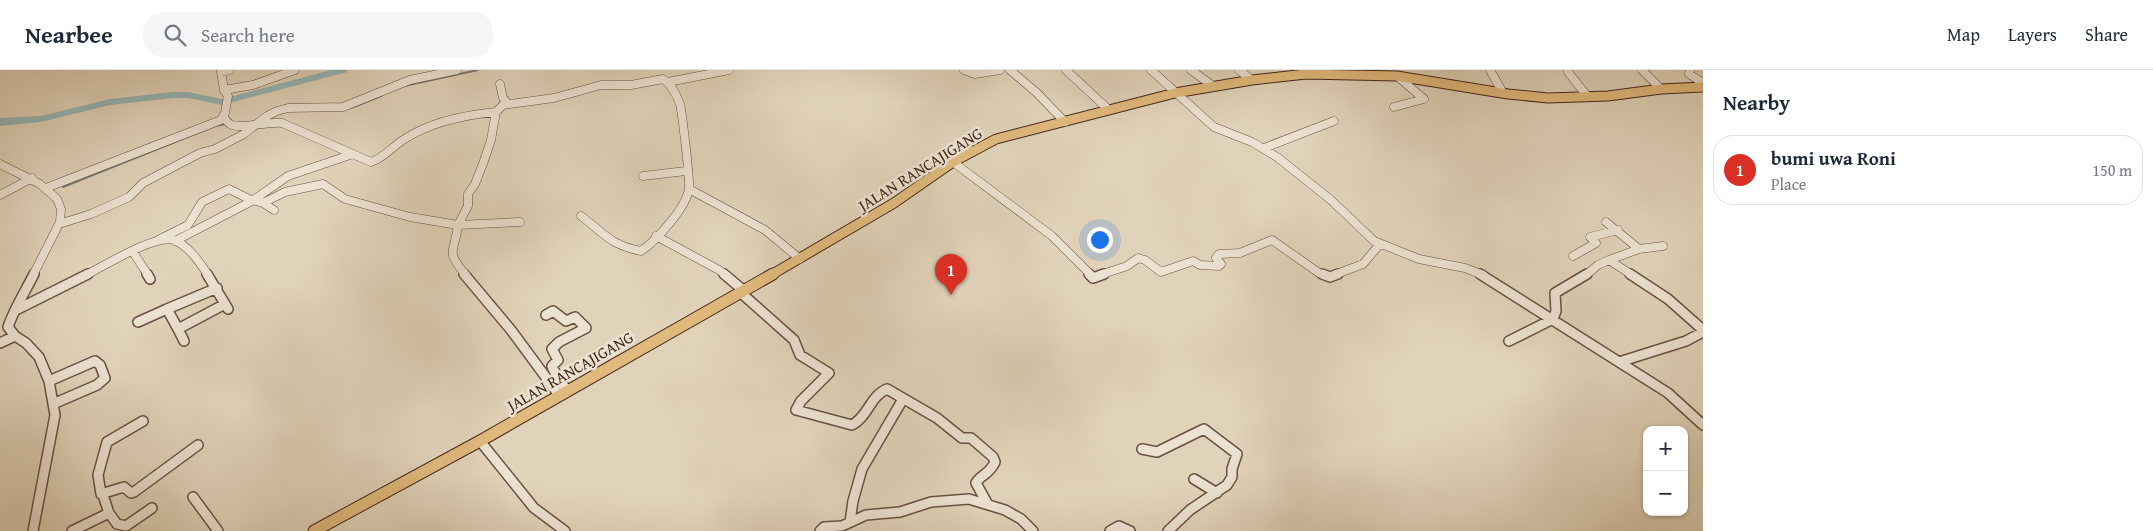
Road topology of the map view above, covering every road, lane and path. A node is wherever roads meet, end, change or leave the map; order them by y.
1 (229, 70) edge
2 (295, 70) edge
3 (458, 70) edge
4 (730, 70) edge
5 (964, 70) edge
6 (1000, 70) edge
7 (1010, 70) edge
8 (1066, 70) edge
9 (1151, 70) edge
10 (1191, 70) edge
11 (1239, 70) edge
12 (1490, 70) edge
13 (1642, 70) edge
14 (1690, 70) edge
15 (217, 71) edge
16 (1370, 72) edge
17 (1568, 72) dead end
18 (1397, 76) junction
19 (1252, 80) junction
20 (668, 82) junction
21 (500, 84) dead end
22 (1703, 85) edge
23 (1213, 86) junction
24 (1661, 89) junction
25 (226, 93) junction
26 (1175, 93) junction
27 (1503, 93) junction
28 (1588, 97) junction
29 (508, 104) junction
30 (1394, 107) dead end
31 (1109, 110) junction
32 (496, 112) junction
33 (227, 120) junction
34 (261, 121) junction
35 (1334, 121) dead end
36 (1065, 122) junction
37 (1264, 148) junction
38 (350, 155) junction
39 (953, 162) junction
40 (0, 164) edge
41 (686, 171) junction
42 (643, 176) dead end
43 (32, 178) junction
44 (46, 188) junction
45 (689, 189) junction
46 (0, 196) edge
47 (252, 201) junction
48 (263, 203) junction
49 (274, 210) dead end
50 (580, 216) dead end
51 (520, 222) dead end
52 (1606, 222) dead end
53 (59, 224) junction
54 (458, 225) junction
55 (1618, 230) junction
56 (656, 236) junction
57 (158, 240) junction
58 (175, 240) junction
59 (1382, 245) junction
60 (1663, 246) dead end
61 (1639, 249) junction
62 (133, 252) junction
63 (1573, 256) dead end
64 (800, 259) junction
65 (1609, 260) junction
66 (150, 279) dead end
67 (217, 288) junction
68 (742, 291) junction
69 (17, 309) junction
70 (166, 309) junction
71 (546, 315) dead end
72 (1553, 319) junction
73 (138, 322) dead end
74 (178, 329) junction
75 (1703, 331) edge
76 (15, 336) junction
77 (184, 341) dead end
78 (1509, 341) dead end
79 (0, 343) edge
80 (1619, 362) junction
81 (49, 381) junction
82 (563, 393) junction
83 (903, 399) junction
84 (53, 404) junction
85 (142, 421) dead end
86 (1703, 425) edge
87 (480, 441) junction
88 (198, 445) dead end
89 (1142, 449) dead end
90 (1194, 479) dead end
91 (103, 494) junction
92 (1217, 494) junction
93 (193, 497) dead end
94 (987, 503) junction
95 (152, 508) dead end
96 (109, 513) junction
97 (850, 522) junction
98 (33, 531) edge
99 (72, 531) edge
100 (218, 531) edge
101 (314, 531) edge
102 (565, 531) edge
103 (820, 531) edge
104 (1033, 531) edge
105 (1110, 531) edge
106 (1130, 531) edge
107 (1168, 531) edge

1 - 15 street
2 - 25 street
3 - 34 street
4 - 20 street
5 - 6 street
7 - 36 street
8 - 31 street
9 - 26 street
10 - 23 street
11 - 19 street
12 - 27 street
13 - 24 street
14 - 22 street
15 - 25 street
16 - 18 main road, JALAN RANCAJIGANG
16 - 19 main road, JALAN RANCAJIGANG
17 - 28 street
18 - 27 main road, JALAN RANCAJIGANG
18 - 30 street
19 - 23 main road, JALAN RANCAJIGANG
20 - 29 street
20 - 41 street
21 - 29 street
22 - 24 main road, JALAN RANCAJIGANG
23 - 26 main road, JALAN RANCAJIGANG
24 - 28 main road, JALAN RANCAJIGANG
25 - 33 street
26 - 31 main road, JALAN RANCAJIGANG
26 - 37 street
27 - 28 main road, JALAN RANCAJIGANG
29 - 32 street
31 - 36 main road, JALAN RANCAJIGANG
32 - 38 street
32 - 54 street
33 - 34 street
33 - 44 street
34 - 38 street
34 - 53 street
35 - 37 street
36 - 39 main road, JALAN RANCAJIGANG
37 - 59 street
38 - 47 street
39 - 59 street
39 - 64 main road, JALAN RANCAJIGANG
40 - 43 street
41 - 42 street
41 - 45 street
43 - 44 street
43 - 46 street
44 - 53 street
45 - 56 street
45 - 64 street
47 - 48 street
47 - 57 street
47 - 58 street
48 - 49 street
48 - 54 street
50 - 56 street
51 - 54 street
52 - 55 street
53 - 69 street
54 - 82 street
55 - 61 street
55 - 63 street
56 - 68 street
57 - 58 street
57 - 62 street
58 - 67 street
59 - 72 street
60 - 61 street
61 - 65 street
62 - 66 street
62 - 69 street
64 - 68 main road, JALAN RANCAJIGANG
65 - 72 street
65 - 75 street
67 - 70 street
67 - 74 street
68 - 82 main road, JALAN RANCAJIGANG
68 - 83 street
69 - 76 street
70 - 73 street
70 - 74 street
71 - 82 street
72 - 78 street
72 - 80 street
74 - 77 street
75 - 80 street
76 - 79 street
76 - 81 street
80 - 86 street
81 - 84 street
81 - 84 street
82 - 87 main road, JALAN RANCAJIGANG
83 - 94 street
83 - 97 street
84 - 98 street
85 - 91 street
87 - 101 main road, JALAN RANCAJIGANG
87 - 102 street
88 - 91 street
89 - 92 street
90 - 92 street
91 - 96 street
92 - 107 street
93 - 100 street
94 - 97 street
94 - 104 street
95 - 96 street
96 - 99 street
97 - 103 street
105 - 106 street

